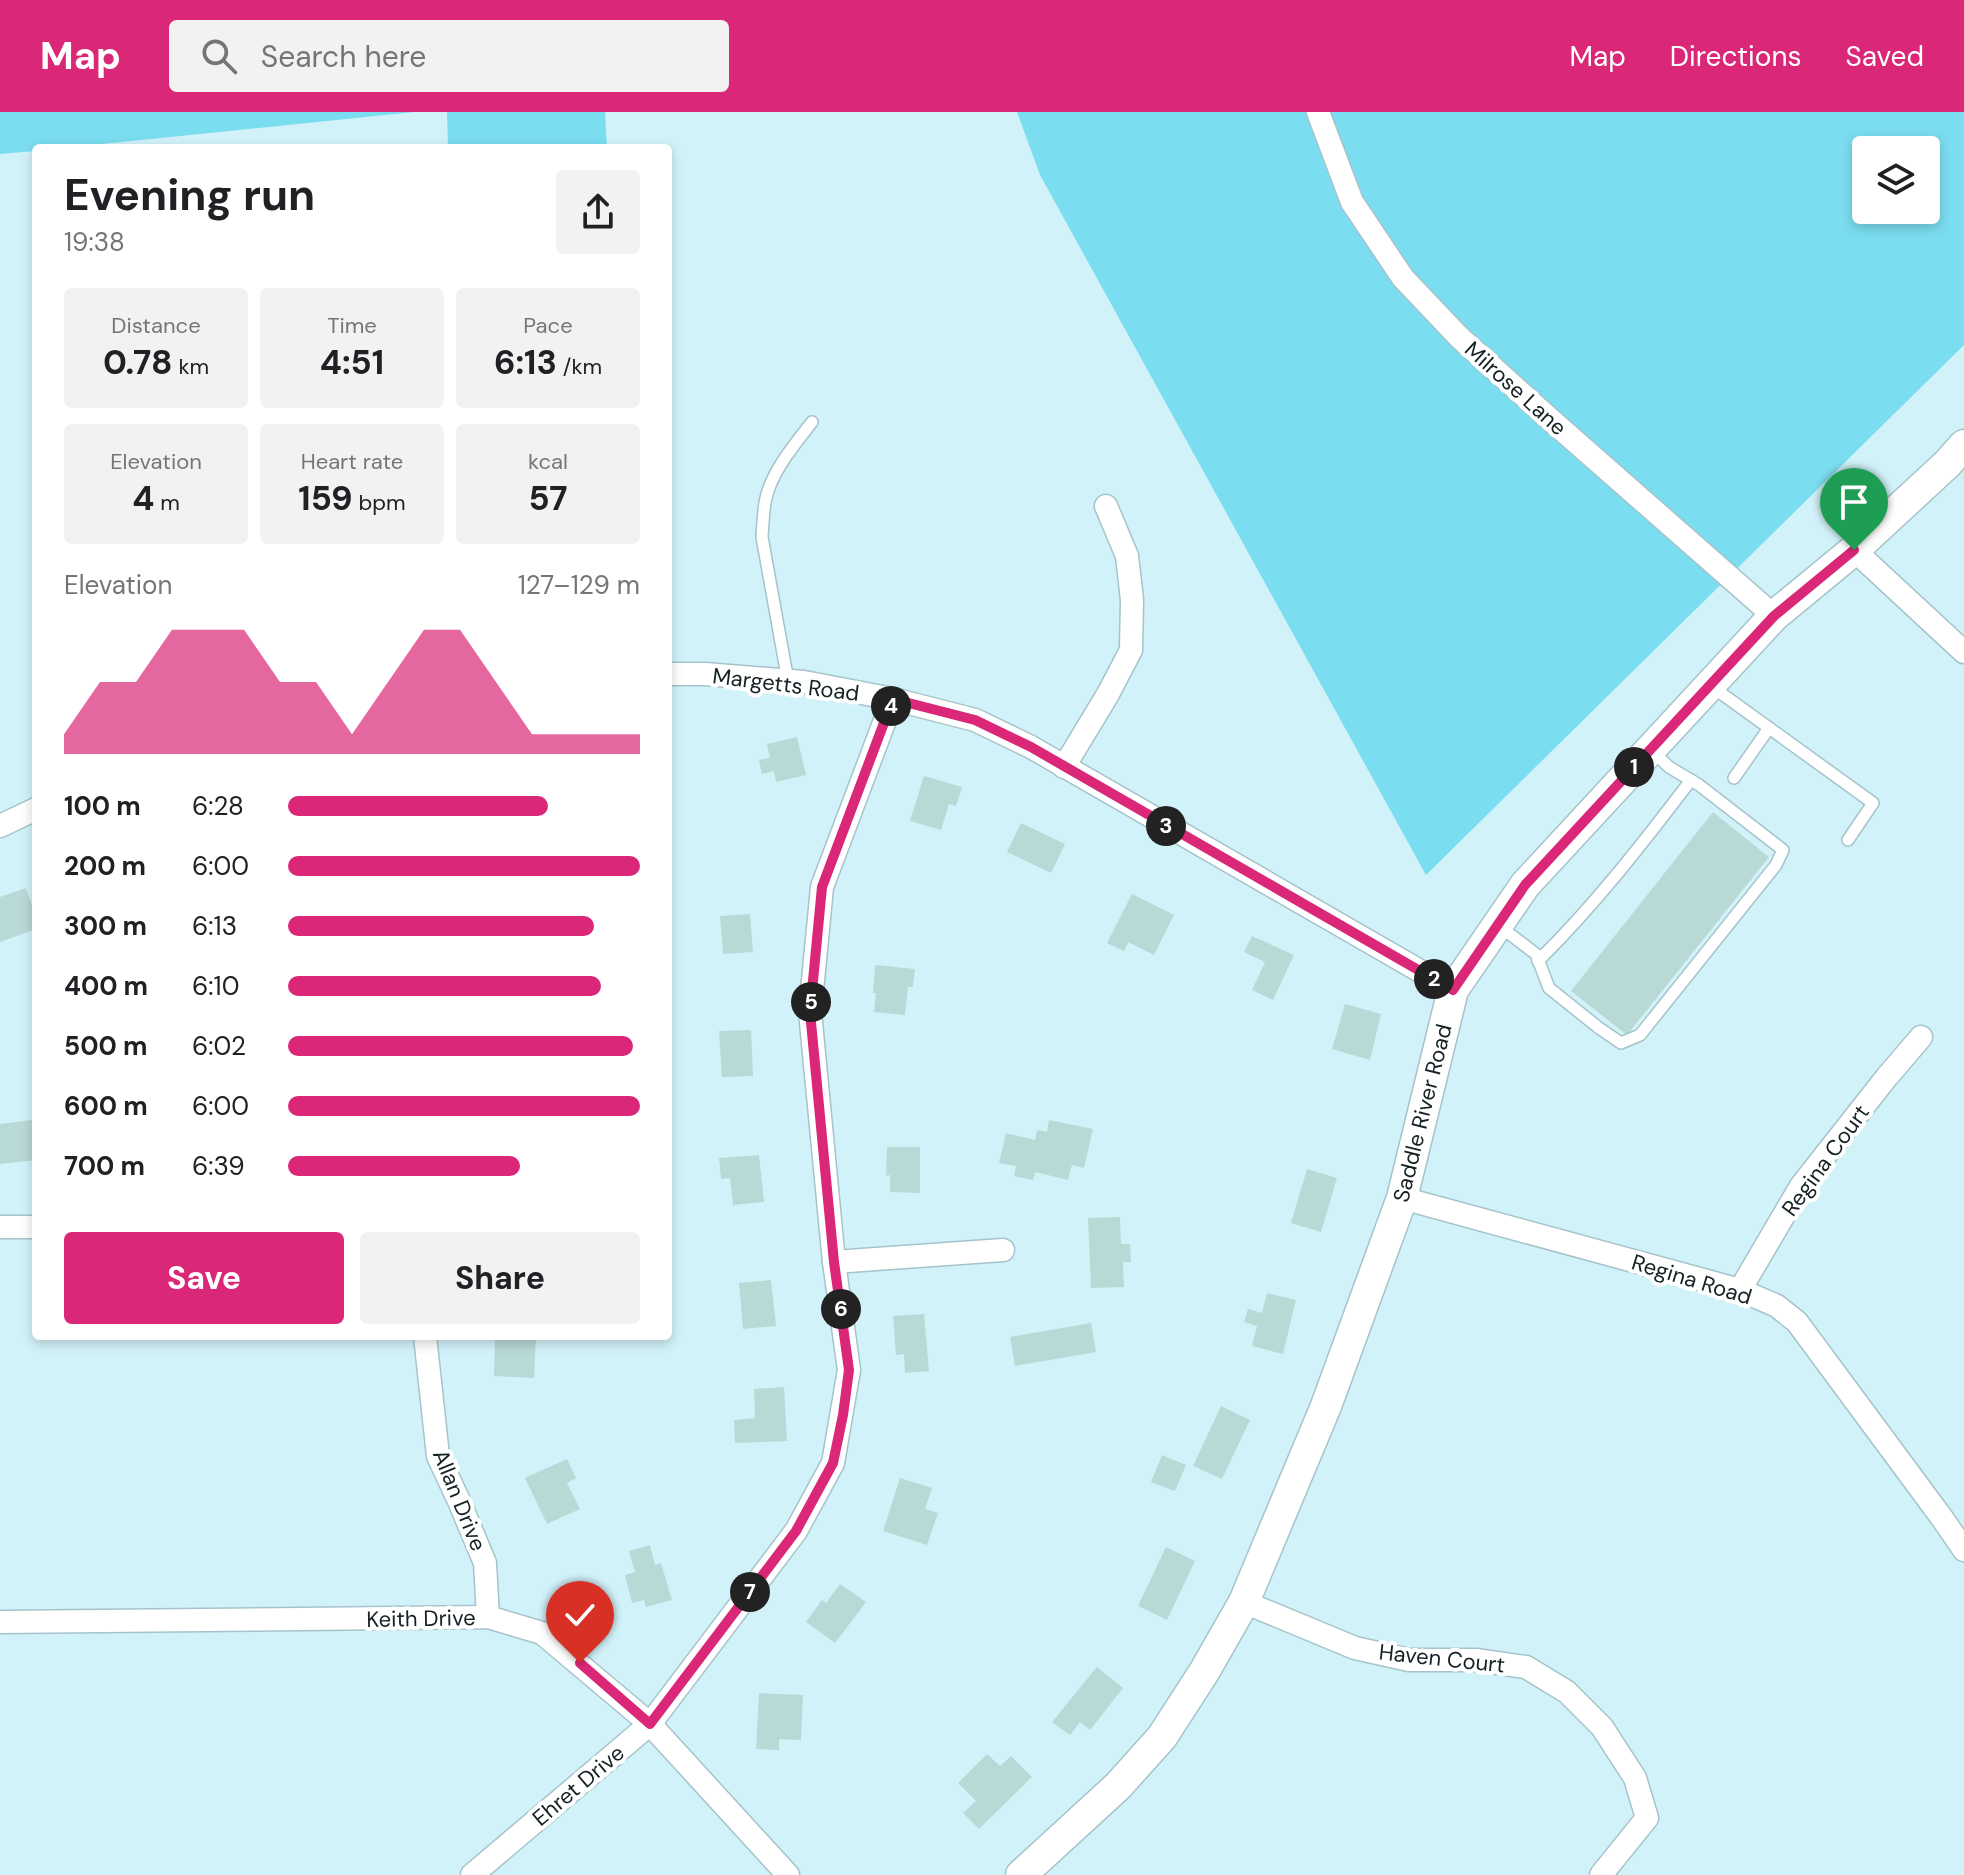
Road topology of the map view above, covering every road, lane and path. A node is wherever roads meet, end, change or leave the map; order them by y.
1 (1318, 112) edge
2 (812, 422) dead end
3 (1964, 445) edge
4 (1106, 506) dead end
5 (1854, 550) junction
6 (1774, 616) junction
7 (1964, 652) edge
8 (672, 674) edge
9 (788, 681) junction
10 (1710, 685) junction
11 (893, 699) junction
12 (1769, 728) junction
13 (1650, 749) junction
14 (1064, 767) junction
15 (1734, 778) dead end
16 (1691, 780) junction
17 (32, 811) edge
18 (0, 826) edge
19 (1848, 840) dead end
20 (1498, 925) junction
21 (1538, 961) junction
22 (1453, 990) junction
23 (1921, 1037) dead end
24 (1402, 1198) junction
25 (0, 1227) edge
26 (32, 1227) edge
27 (1003, 1250) dead end
28 (834, 1262) junction
29 (1740, 1290) junction
30 (425, 1340) edge
31 (1964, 1550) edge
32 (1244, 1602) junction
33 (488, 1617) junction
34 (0, 1622) edge
35 (650, 1724) junction
36 (472, 1875) edge
37 (788, 1875) edge
38 (1021, 1875) edge
39 (1601, 1875) edge

1 - 6 street, Milrose Lane
2 - 9 lane
3 - 5 main road, Saddle River Road
4 - 14 street
5 - 6 main road, Saddle River Road
5 - 7 street
6 - 10 main road, Saddle River Road
8 - 9 street, Margetts Road
9 - 11 street, Margetts Road
10 - 12 lane
10 - 13 main road, Saddle River Road
11 - 14 street, Margetts Road
11 - 28 street, Ehret Drive
12 - 15 lane
12 - 19 lane
13 - 16 lane
13 - 20 main road, Saddle River Road
14 - 22 street, Margetts Road
16 - 21 lane
16 - 21 lane
17 - 18 street
20 - 21 lane
20 - 22 main road, Saddle River Road
22 - 24 main road, Saddle River Road
23 - 29 street, Regina Court
24 - 29 street, Regina Road
24 - 32 main road, Saddle River Road
25 - 26 street
27 - 28 street
28 - 35 street, Ehret Drive
29 - 31 street, Regina Road
30 - 33 street, Allan Drive
32 - 38 main road, Saddle River Road
32 - 39 street, Haven Court
33 - 34 street, Keith Drive
33 - 35 street, Keith Drive
35 - 36 street, Ehret Drive
35 - 37 street, Keith Drive

